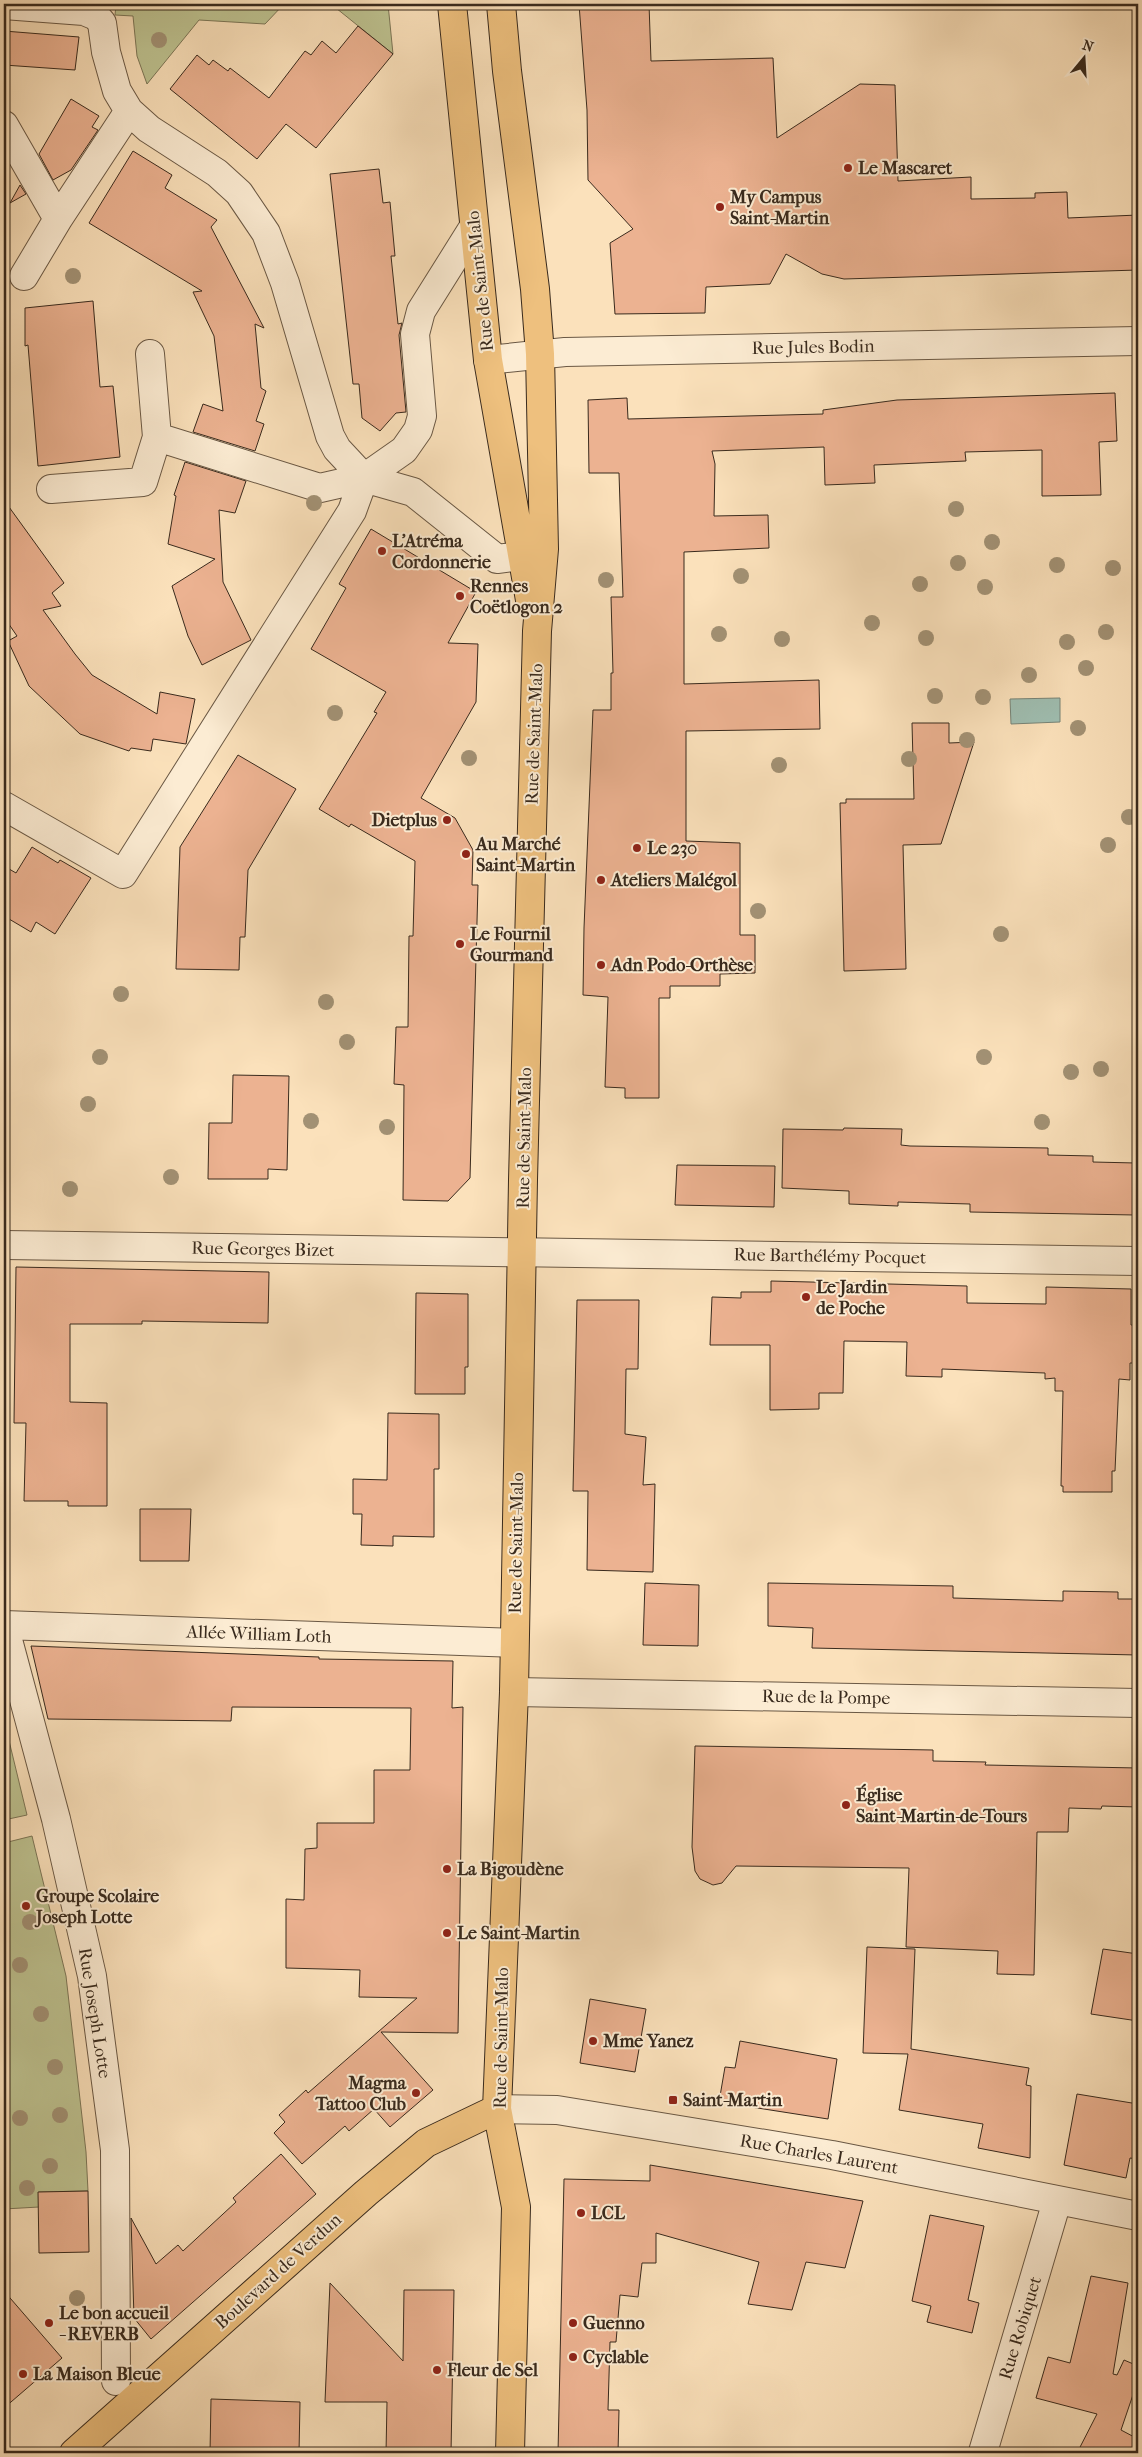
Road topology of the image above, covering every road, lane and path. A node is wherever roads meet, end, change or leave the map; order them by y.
1 (452, 4) edge
2 (501, 4) edge
3 (4, 5) edge
4 (129, 111) junction
5 (4, 126) edge
6 (58, 219) junction
7 (474, 228) junction
8 (24, 276) dead end
9 (1138, 341) edge
10 (150, 354) dead end
11 (540, 354) junction
12 (488, 360) junction
13 (157, 437) junction
14 (364, 478) junction
15 (51, 489) dead end
16 (533, 553) junction
17 (4, 806) edge
18 (4, 1245) edge
19 (522, 1252) junction
20 (1138, 1261) edge
21 (4, 1625) edge
22 (514, 1643) junction
23 (514, 1692) junction
24 (1138, 1703) edge
25 (497, 2109) junction
26 (1057, 2201) junction
27 (1138, 2216) edge
28 (116, 2381) dead end
29 (74, 2453) edge
30 (510, 2453) edge
31 (986, 2453) edge

1 - 7 main road, Rue de Saint-Malo
2 - 11 main road, Rue de Saint-Malo
3 - 4 street
4 - 6 street
4 - 14 street
5 - 6 street
6 - 8 street
7 - 12 main road, Rue de Saint-Malo
7 - 14 street
9 - 11 street, Rue Jules Bodin
10 - 13 street
11 - 12 street, Rue Jules Bodin
11 - 16 main road, Rue de Saint-Malo
12 - 16 main road, Rue de Saint-Malo
13 - 14 street
13 - 15 street
14 - 16 street
14 - 17 street
16 - 19 main road, Rue de Saint-Malo
18 - 19 street, Rue Georges Bizet
19 - 20 street, Rue Barthélémy Pocquet
19 - 22 main road, Rue de Saint-Malo
21 - 22 street, Allée William Loth
21 - 28 street, Rue Joseph Lotte
22 - 23 main road, Rue de Saint-Malo
23 - 24 street, Rue de la Pompe
23 - 25 main road, Rue de Saint-Malo
25 - 26 street, Rue Charles Laurent
25 - 29 main road, Boulevard de Verdun
25 - 30 main road, Rue de Saint-Malo
26 - 27 street, Rue Charles Laurent
26 - 31 street, Rue Robiquet

